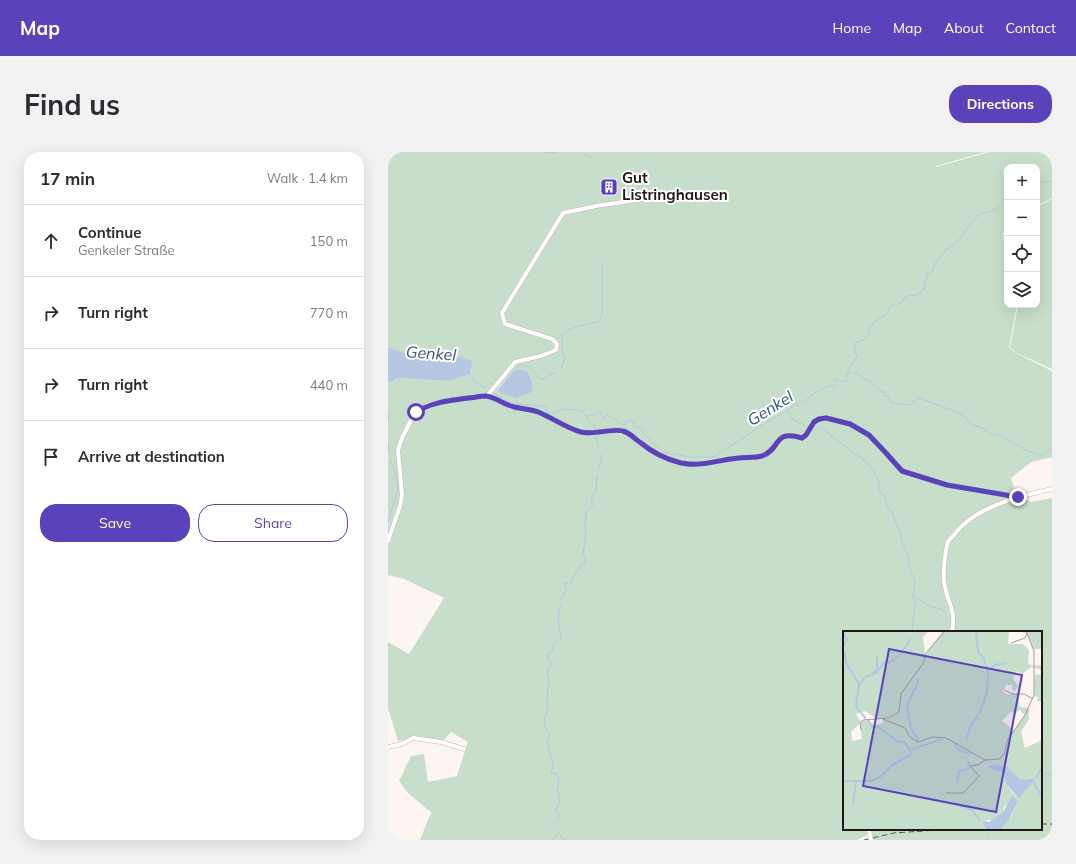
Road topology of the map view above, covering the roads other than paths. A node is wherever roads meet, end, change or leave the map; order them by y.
1 (643, 199) dead end
2 (487, 396) junction
3 (1052, 490) edge
4 (1018, 497) junction
5 (388, 540) edge
6 (952, 631) edge
7 (388, 747) edge
8 (464, 749) dead end
9 (869, 830) edge
10 (871, 840) edge

1 - 2 street
2 - 4 street
2 - 5 street
3 - 4 street
4 - 6 street
7 - 8 street
9 - 10 street, bridge

